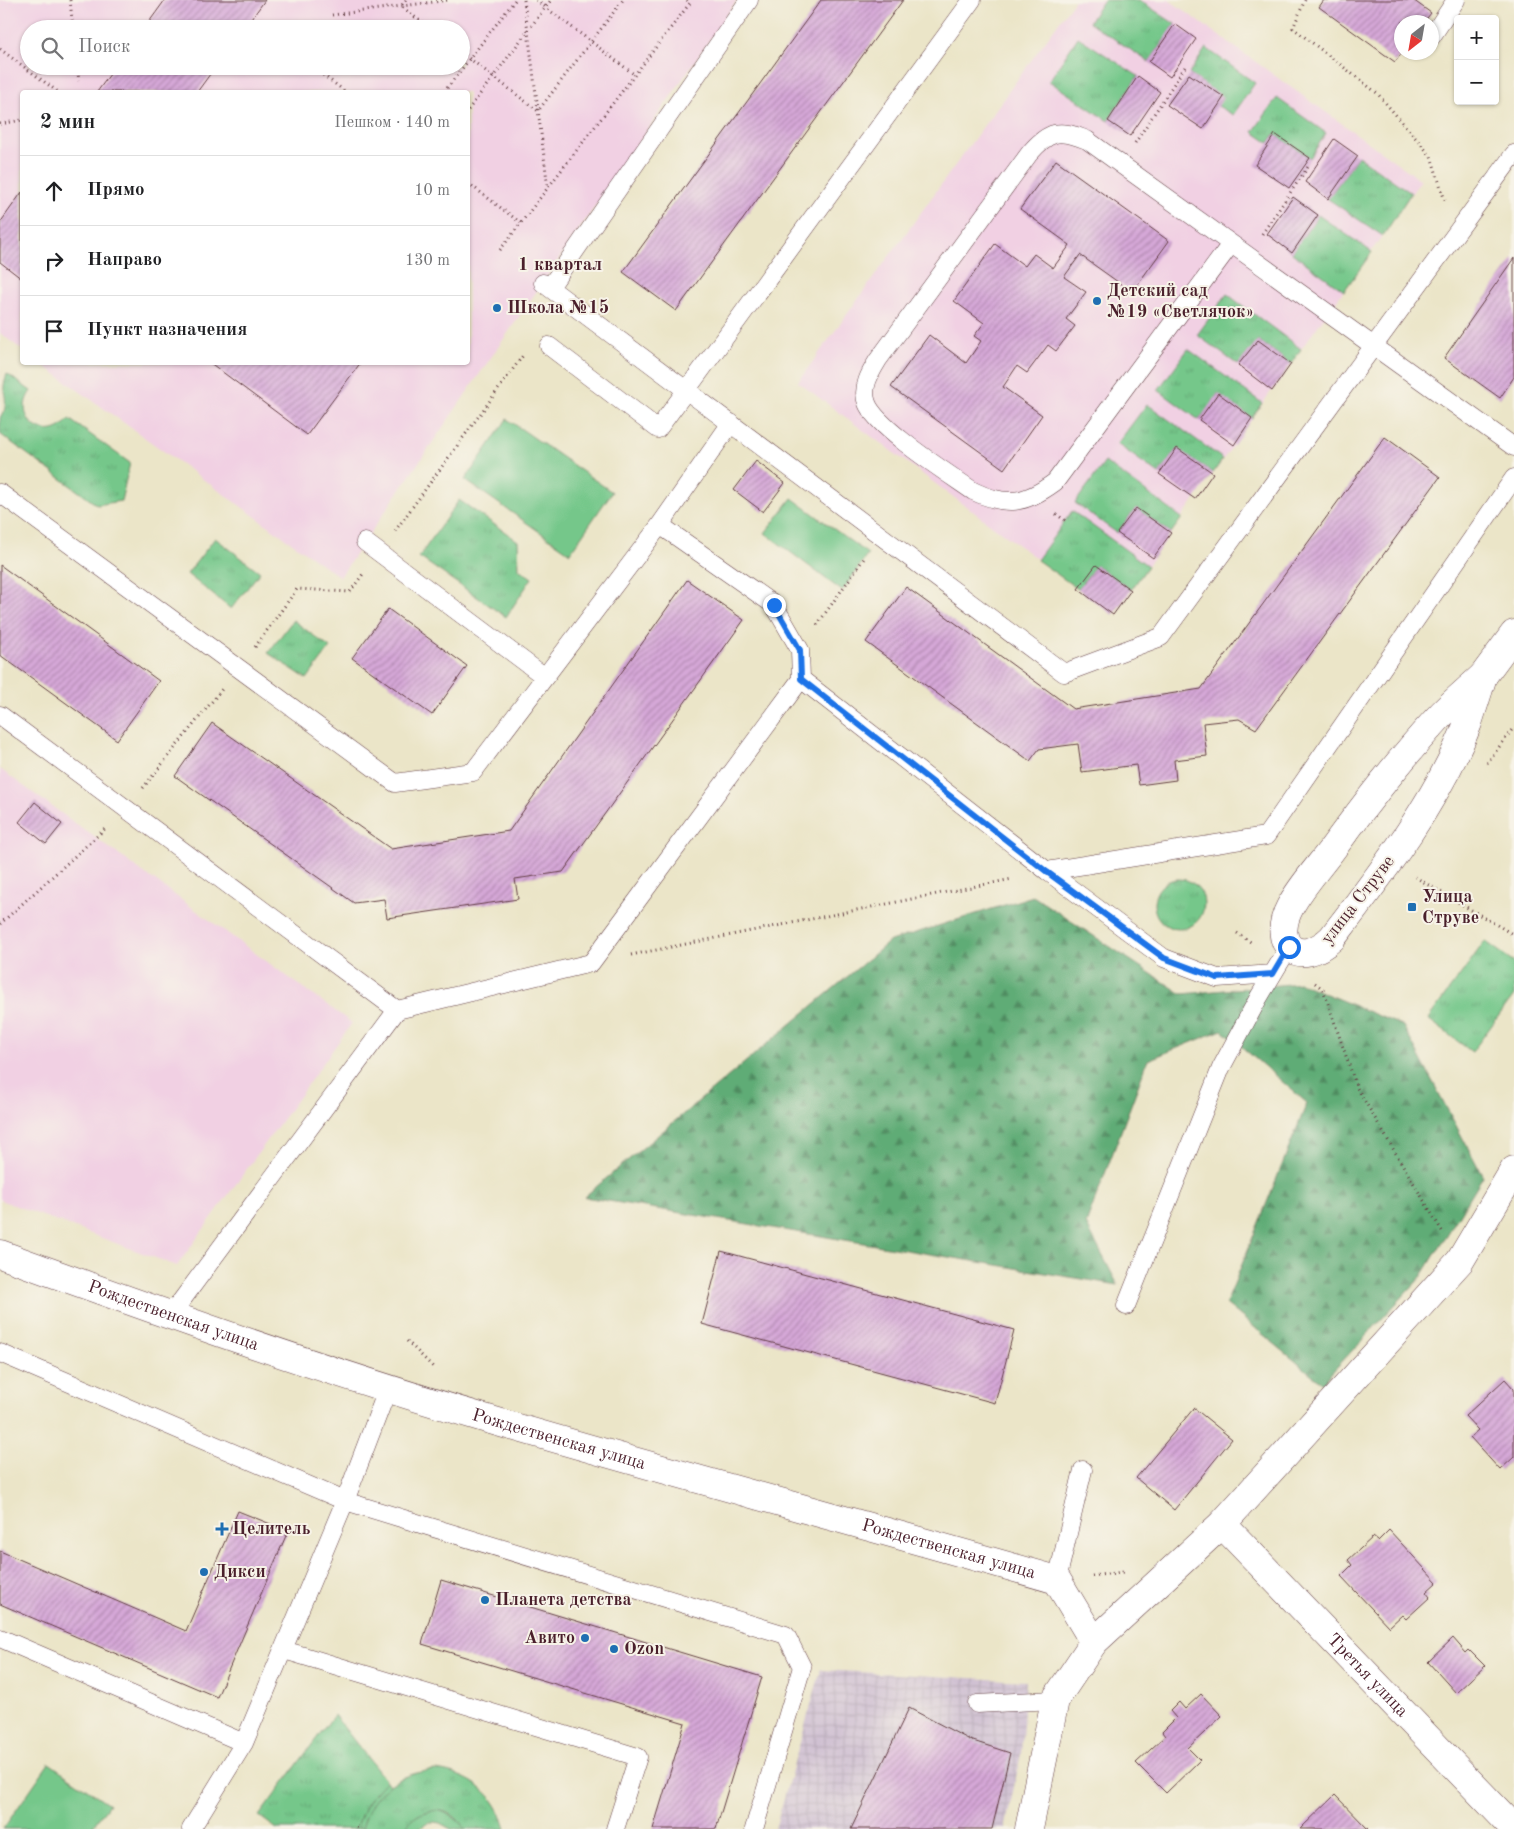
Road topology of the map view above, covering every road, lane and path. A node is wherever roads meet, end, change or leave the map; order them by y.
1 (70, 0) edge
2 (406, 0) edge
3 (449, 0) edge
4 (515, 0) edge
5 (524, 0) edge
6 (536, 0) edge
7 (551, 0) edge
8 (623, 0) edge
9 (687, 0) edge
10 (749, 0) edge
11 (972, 0) edge
12 (1305, 0) edge
13 (1456, 0) edge
14 (401, 6) junction
15 (546, 8) junction
16 (332, 15) dead end
17 (72, 20) edge
18 (419, 20) edge
19 (1439, 26) edge
20 (528, 32) junction
21 (591, 42) junction
22 (0, 49) edge
23 (470, 59) joint
24 (20, 64) edge
25 (1185, 67) dead end
26 (35, 75) edge
27 (78, 75) edge
28 (323, 75) edge
29 (457, 75) edge
30 (635, 75) junction
31 (493, 77) junction
32 (78, 81) dead end
33 (55, 90) edge
34 (343, 90) edge
35 (446, 90) edge
36 (470, 107) edge
37 (538, 111) junction
38 (20, 120) edge
39 (0, 124) edge
40 (1514, 154) edge
41 (1121, 164) junction
42 (1310, 164) dead end
43 (470, 185) edge
44 (548, 189) junction
45 (521, 223) junction
46 (1455, 235) junction
47 (1231, 244) junction
48 (500, 250) dead end
49 (1247, 255) junction
50 (549, 346) dead end
51 (1374, 346) junction
52 (525, 354) dead end
53 (686, 390) junction
54 (731, 422) junction
55 (1514, 447) edge
56 (1514, 478) edge
57 (0, 493) edge
58 (660, 525) junction
59 (364, 542) dead end
60 (379, 552) junction
61 (904, 553) junction
62 (1514, 634) edge
63 (800, 650) junction
64 (239, 669) junction
65 (1483, 676) junction
66 (545, 677) junction
67 (801, 679) junction
68 (0, 715) edge
69 (126, 809) junction
70 (1387, 864) junction
71 (1047, 872) junction
72 (0, 924) edge
73 (1514, 934) edge
74 (1289, 947) junction
75 (591, 963) junction
76 (1273, 974) junction
77 (1324, 989) dead end
78 (397, 1010) junction
79 (1514, 1170) edge
80 (0, 1254) edge
81 (1460, 1262) junction
82 (1126, 1306) dead end
83 (170, 1316) junction
84 (0, 1353) edge
85 (388, 1388) junction
86 (1083, 1470) dead end
87 (345, 1501) junction
88 (1222, 1524) junction
89 (1131, 1571) dead end
90 (1056, 1580) junction
91 (0, 1638) edge
92 (1094, 1642) junction
93 (284, 1650) junction
94 (1055, 1700) junction
95 (977, 1704) dead end
96 (244, 1743) junction
97 (357, 1827) dead end
98 (362, 1828) dead end
99 (1514, 1828) edge
100 (191, 1829) edge
101 (615, 1829) edge
102 (754, 1829) edge
103 (1029, 1829) edge

1 - 17 path
2 - 14 path
3 - 14 path
4 - 23 path
5 - 20 path
6 - 15 path
7 - 15 path
8 - 21 path
9 - 30 path
10 - 53 lane
11 - 53 lane
12 - 46 path
13 - 19 lane
14 - 16 path
14 - 18 path
15 - 20 path
15 - 21 path
20 - 31 path
20 - 37 path
21 - 30 path
21 - 37 path
22 - 24 path
23 - 31 path
25 - 41 path
26 - 33 path
27 - 32 path
28 - 34 path
29 - 35 path
30 - 44 path
31 - 36 path
31 - 37 path
37 - 44 path
38 - 39 path
40 - 46 lane
41 - 47 lane
41 - 47 lane
42 - 49 path
43 - 45 path
44 - 45 path
45 - 48 path
46 - 51 lane
47 - 49 lane
49 - 51 lane
50 - 53 lane
51 - 55 lane
51 - 61 lane
52 - 60 path
53 - 54 lane
54 - 58 lane
54 - 61 lane
56 - 71 lane
57 - 64 lane
58 - 63 lane
58 - 66 lane
59 - 60 lane
60 - 64 path
60 - 66 lane
61 - 63 path
62 - 65 street, улица Струве
63 - 67 lane
64 - 66 lane
64 - 69 path
65 - 70 street, улица Струве
65 - 74 street, улица Струве
67 - 71 lane
67 - 75 lane
68 - 69 lane
69 - 72 path
69 - 78 lane
70 - 73 path
70 - 74 street, улица Струве
71 - 75 path
71 - 76 lane
74 - 76 lane
75 - 78 lane
76 - 82 lane
77 - 81 path
78 - 83 lane
79 - 81 street
80 - 83 street, Рождественская улица
81 - 88 street
83 - 85 street, Рождественская улица
84 - 87 lane
85 - 87 lane
85 - 90 street, Рождественская улица
86 - 90 lane
87 - 93 lane
87 - 102 lane
88 - 92 street
88 - 99 street, Третья улица
89 - 90 path
90 - 92 street, Рождественская улица
91 - 96 lane
92 - 94 street
93 - 96 lane
93 - 101 lane
94 - 95 lane
94 - 103 street
96 - 100 lane
97 - 98 path

